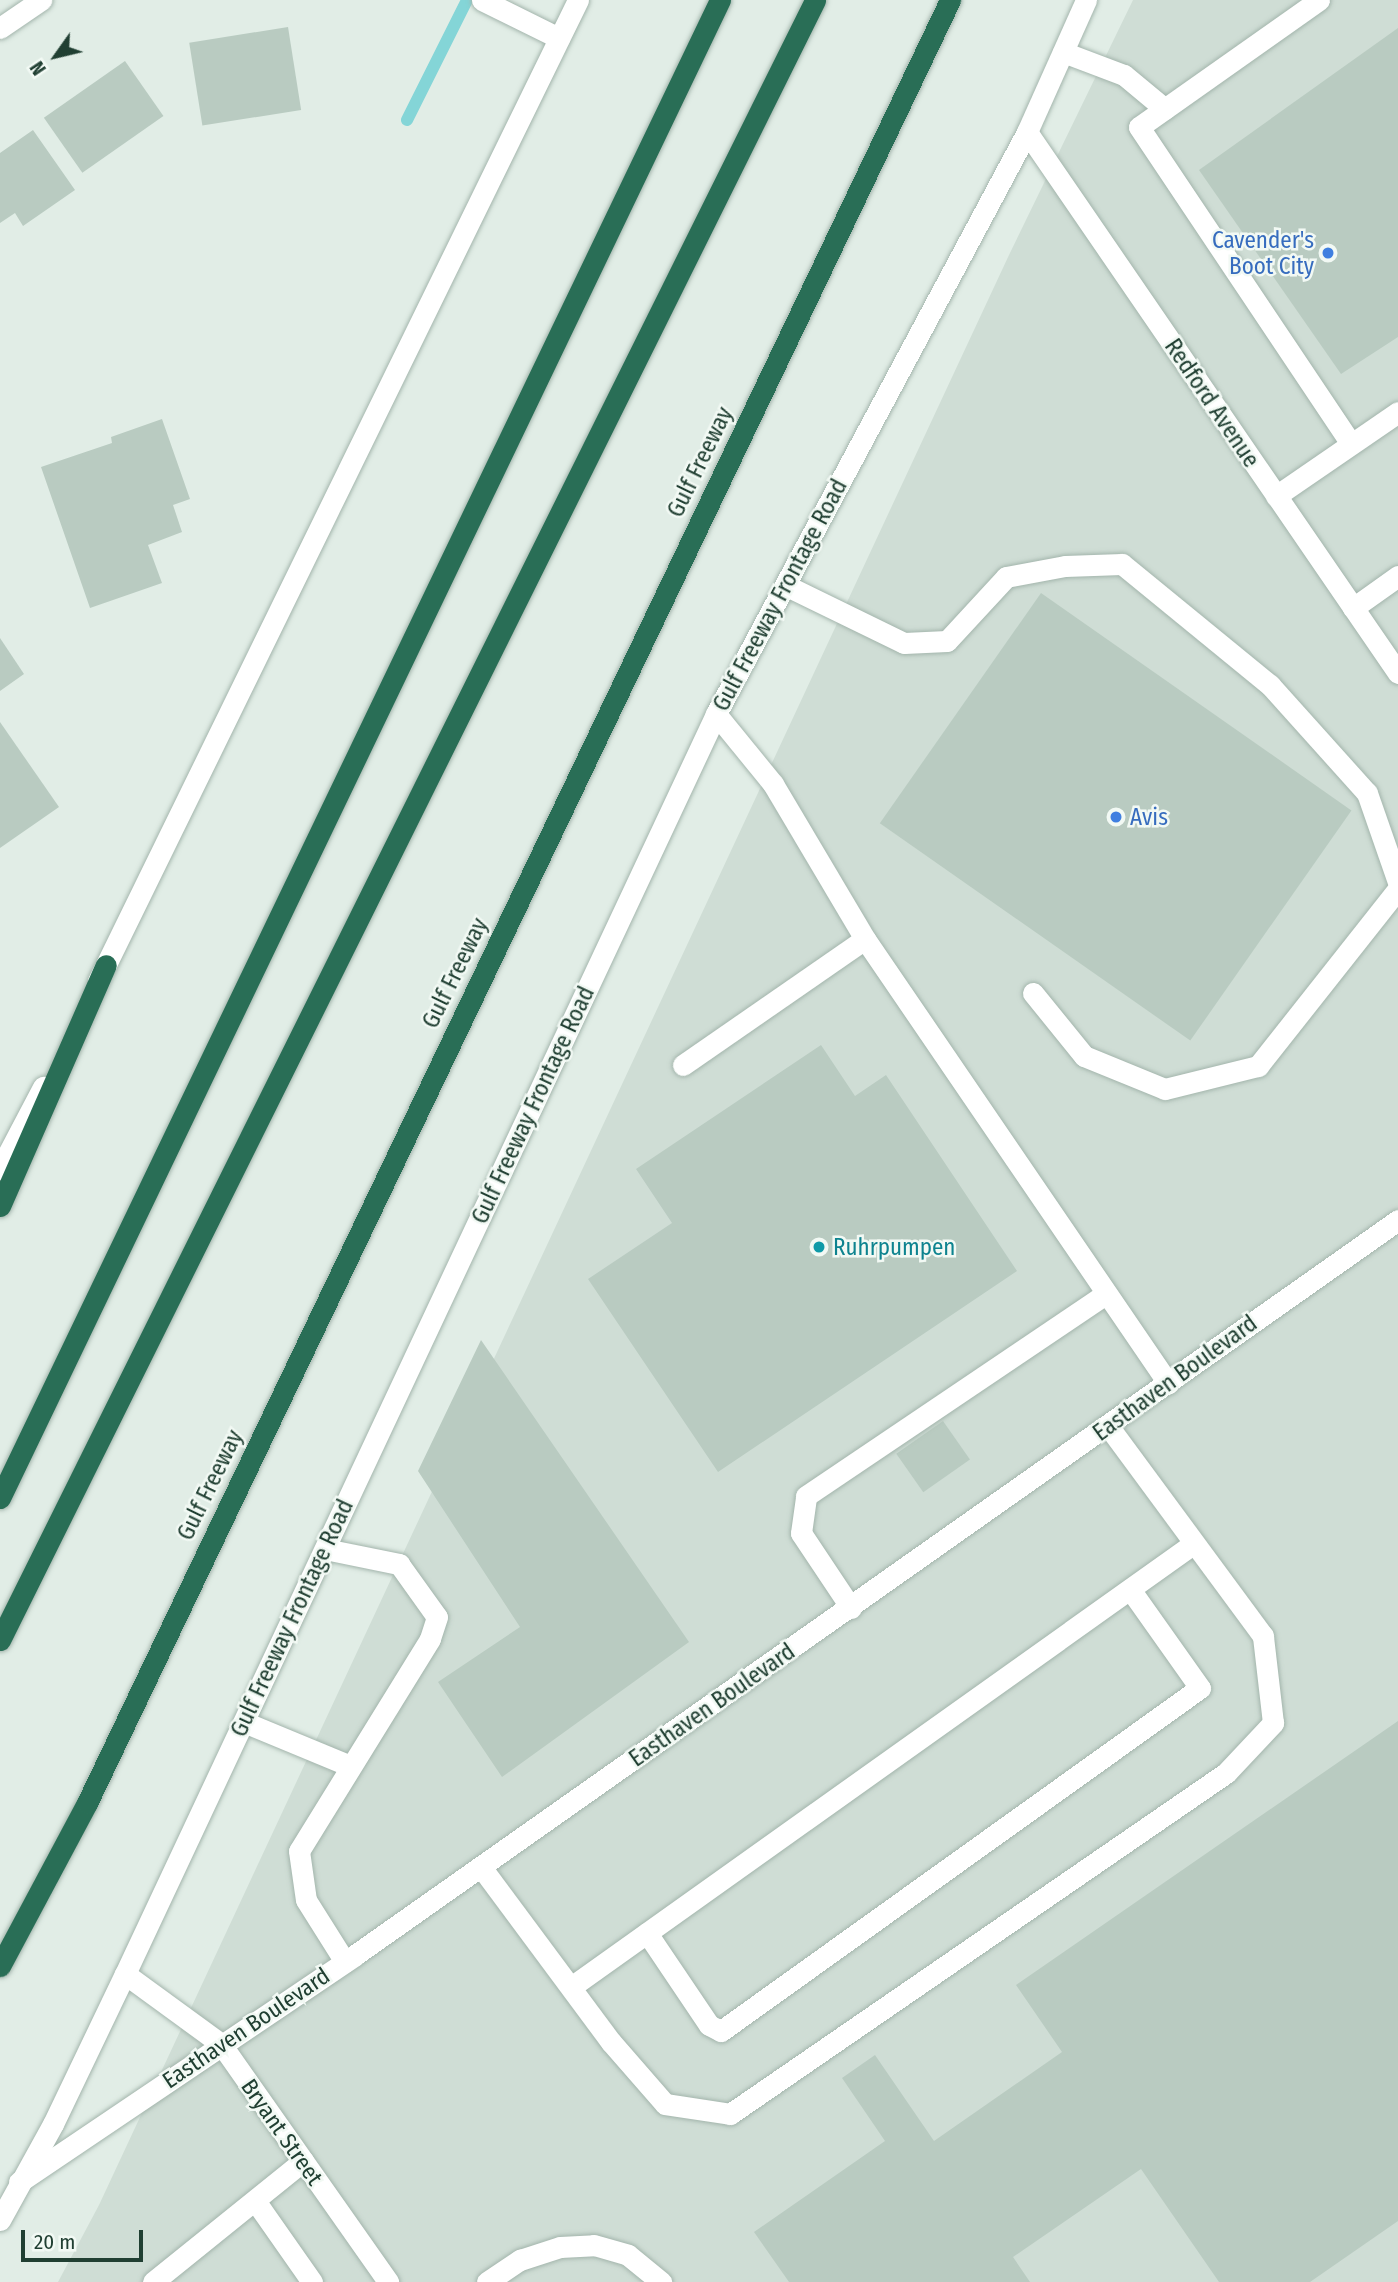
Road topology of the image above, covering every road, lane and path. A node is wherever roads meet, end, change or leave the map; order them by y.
1 (41, 0) edge
2 (482, 0) edge
3 (578, 0) edge
4 (720, 0) edge
5 (815, 0) edge
6 (950, 0) edge
7 (1086, 0) edge
8 (1319, 0) edge
9 (0, 28) edge
10 (559, 38) junction
11 (1063, 52) junction
12 (1165, 109) junction
13 (1027, 132) junction
14 (1398, 412) edge
15 (1351, 444) junction
16 (1276, 496) junction
17 (1398, 576) edge
18 (785, 585) junction
19 (1353, 608) junction
20 (1398, 673) edge
21 (716, 714) junction
22 (1398, 882) edge
23 (1398, 890) edge
24 (864, 939) junction
25 (106, 965) junction
26 (1033, 993) dead end
27 (683, 1065) dead end
28 (0, 1169) edge
29 (0, 1206) edge
30 (1398, 1220) edge
31 (1106, 1294) junction
32 (1168, 1383) junction
33 (1108, 1426) junction
34 (0, 1498) edge
35 (1194, 1544) junction
36 (325, 1549) junction
37 (1130, 1589) junction
38 (851, 1608) junction
39 (0, 1640) edge
40 (244, 1722) junction
41 (351, 1766) junction
42 (481, 1867) junction
43 (647, 1933) junction
44 (345, 1962) junction
45 (0, 1966) edge
46 (125, 1974) junction
47 (571, 1987) junction
48 (221, 2045) junction
49 (303, 2161) junction
50 (19, 2182) junction
51 (256, 2202) junction
52 (0, 2220) edge
53 (306, 2280) edge
54 (153, 2282) edge
55 (388, 2282) edge
56 (487, 2282) edge
57 (661, 2282) edge

1 - 9 main road
2 - 10 main road
3 - 10 main road
4 - 34 highway
5 - 39 highway
6 - 45 highway, Gulf Freeway
7 - 11 main road, Gulf Freeway Frontage Road
8 - 12 main road
10 - 25 main road
11 - 12 main road
11 - 13 main road, Gulf Freeway Frontage Road
12 - 15 main road
13 - 16 main road, Redford Avenue
13 - 18 main road, Gulf Freeway Frontage Road
14 - 15 main road
15 - 16 main road
16 - 19 main road, Redford Avenue
17 - 19 main road
18 - 21 main road, Gulf Freeway Frontage Road
18 - 22 main road
19 - 20 main road, Redford Avenue
21 - 24 main road
21 - 36 main road, Gulf Freeway Frontage Road
23 - 26 main road
24 - 27 main road
24 - 31 main road
25 - 28 main road
25 - 29 highway
30 - 32 main road, Easthaven Boulevard
31 - 32 main road
31 - 38 main road
32 - 33 main road, Easthaven Boulevard
33 - 35 main road
33 - 38 main road, Easthaven Boulevard
35 - 37 main road
35 - 47 main road
36 - 40 main road, Gulf Freeway Frontage Road
36 - 41 main road
37 - 43 main road
37 - 43 main road
38 - 42 main road, Easthaven Boulevard
40 - 41 main road
40 - 46 main road, Gulf Freeway Frontage Road
41 - 44 main road
42 - 44 main road, Easthaven Boulevard
42 - 47 main road
43 - 47 main road
44 - 48 main road, Easthaven Boulevard
46 - 48 main road, Bryant Street
46 - 50 main road, Gulf Freeway Frontage Road
48 - 49 main road, Bryant Street
48 - 50 main road, Easthaven Boulevard
49 - 51 main road
49 - 55 main road, Bryant Street
50 - 52 main road, Gulf Freeway Frontage Road
51 - 53 main road
51 - 54 main road
56 - 57 main road

